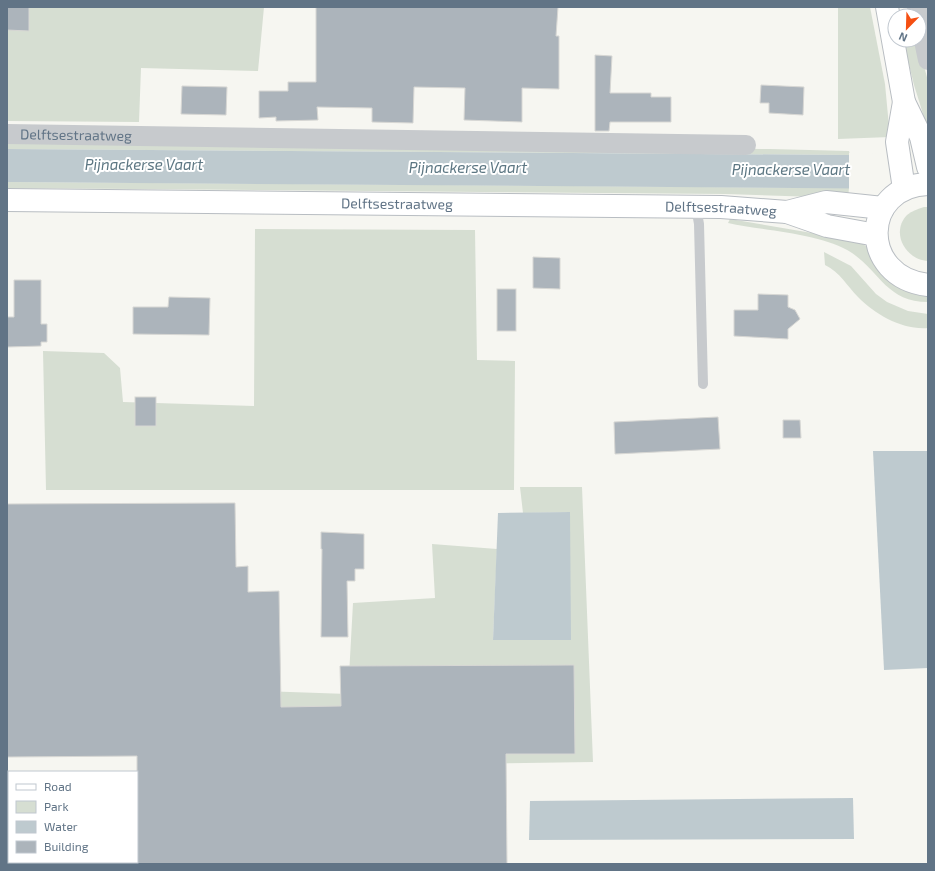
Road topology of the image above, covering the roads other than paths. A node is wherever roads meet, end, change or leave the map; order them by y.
1 (887, 7) edge
2 (917, 7) edge
3 (928, 60) edge
4 (904, 102) junction
5 (7, 134) edge
6 (746, 144) dead end
7 (926, 159) edge
8 (928, 184) edge
9 (894, 197) junction
10 (7, 200) edge
11 (696, 207) junction
12 (787, 212) junction
13 (876, 234) junction
14 (928, 285) edge
15 (703, 384) dead end

1 - 4 main road
2 - 3 street
4 - 7 main road
4 - 9 main road
5 - 6 street, Delftsestraatweg
8 - 9 main road
9 - 12 main road, Delftsestraatweg
9 - 13 main road
10 - 11 main road, Delftsestraatweg
11 - 12 main road, Delftsestraatweg
11 - 15 lane
12 - 13 main road, Delftsestraatweg
13 - 14 main road

